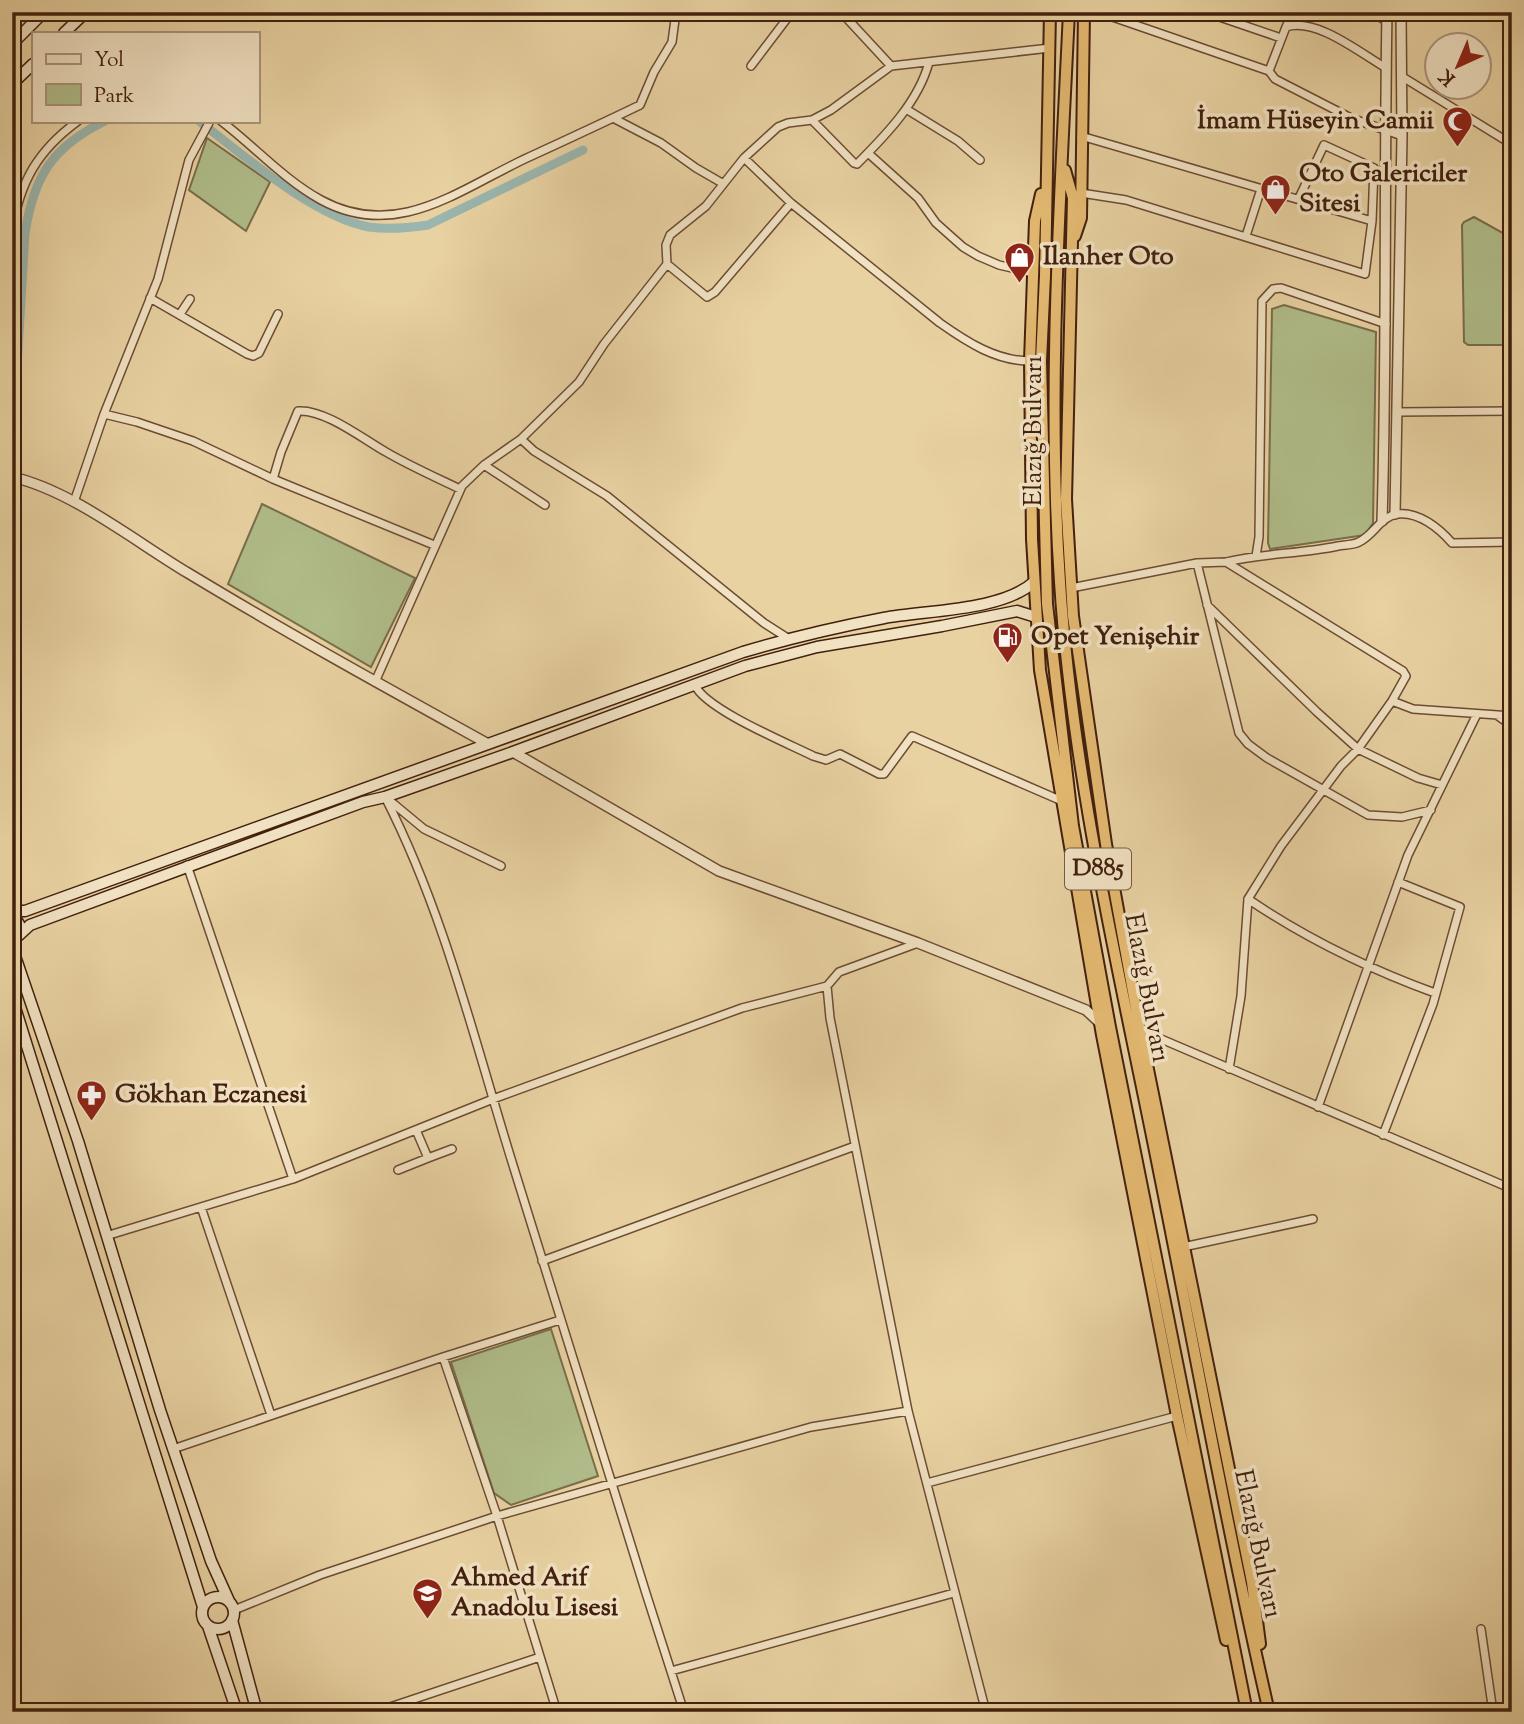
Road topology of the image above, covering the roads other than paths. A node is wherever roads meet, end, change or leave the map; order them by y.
1 (44, 12) edge
2 (86, 12) edge
3 (676, 12) edge
4 (792, 12) edge
5 (841, 12) edge
6 (1050, 12) edge
7 (1069, 12) edge
8 (1084, 12) edge
9 (1097, 12) edge
10 (1205, 12) edge
11 (1293, 12) edge
12 (1370, 12) edge
13 (1401, 12) edge
14 (1387, 16) edge
15 (1286, 27) junction
16 (65, 32) edge
17 (1281, 38) junction
18 (12, 44) edge
19 (1050, 48) junction
20 (929, 62) junction
21 (32, 65) edge
22 (751, 66) dead end
23 (891, 66) junction
24 (1386, 68) junction
25 (1269, 71) junction
26 (1401, 76) junction
27 (12, 84) edge
28 (906, 108) junction
29 (613, 118) junction
30 (812, 120) junction
31 (77, 122) edge
32 (209, 122) edge
33 (221, 122) edge
34 (1512, 129) edge
35 (1385, 130) junction
36 (1081, 136) junction
37 (1402, 136) junction
38 (1504, 140) junction
39 (1512, 147) edge
40 (868, 153) junction
41 (744, 158) junction
42 (1062, 158) junction
43 (980, 160) dead end
44 (1046, 164) junction
45 (722, 183) junction
46 (1261, 189) junction
47 (1081, 193) junction
48 (1298, 198) junction
49 (791, 203) junction
50 (1372, 221) junction
51 (12, 231) edge
52 (1246, 236) junction
53 (1071, 245) junction
54 (667, 264) junction
55 (1033, 273) junction
56 (150, 298) junction
57 (190, 299) dead end
58 (180, 314) junction
59 (278, 314) dead end
60 (1386, 324) junction
61 (1030, 361) junction
62 (1512, 411) edge
63 (1397, 412) junction
64 (104, 414) junction
65 (521, 439) junction
66 (484, 465) junction
67 (16, 478) edge
68 (273, 479) junction
69 (460, 489) junction
70 (74, 502) junction
71 (545, 505) dead end
72 (1395, 514) junction
73 (1382, 521) junction
74 (1512, 542) edge
75 (434, 545) junction
76 (1256, 556) junction
77 (1226, 562) junction
78 (1196, 563) junction
79 (1034, 582) junction
80 (1071, 588) junction
81 (1206, 604) junction
82 (1036, 617) junction
83 (789, 639) junction
84 (375, 682) junction
85 (695, 685) junction
86 (1392, 702) junction
87 (1477, 714) junction
88 (1498, 716) junction
89 (1512, 716) edge
90 (1512, 726) edge
91 (488, 744) junction
92 (1358, 748) junction
93 (513, 752) junction
94 (1442, 785) junction
95 (1323, 789) junction
96 (386, 797) junction
97 (1062, 801) junction
98 (1431, 810) junction
99 (187, 865) junction
100 (501, 866) dead end
101 (1398, 882) junction
102 (1248, 899) junction
103 (12, 913) edge
104 (15, 940) edge
105 (918, 943) junction
106 (1368, 967) junction
107 (827, 986) junction
108 (1435, 993) junction
109 (12, 998) edge
110 (1096, 1000) junction
111 (1086, 1010) junction
112 (1100, 1022) junction
113 (1140, 1030) junction
114 (1229, 1069) junction
115 (493, 1099) junction
116 (1318, 1107) junction
117 (416, 1129) junction
118 (1383, 1135) junction
119 (855, 1146) junction
120 (452, 1149) dead end
121 (428, 1158) junction
122 (398, 1170) dead end
123 (293, 1179) junction
124 (1512, 1189) edge
125 (201, 1207) junction
126 (1313, 1219) dead end
127 (106, 1236) junction
128 (1183, 1247) junction
129 (542, 1261) junction
130 (560, 1320) junction
131 (443, 1357) junction
132 (908, 1411) junction
133 (271, 1415) junction
134 (1177, 1416) junction
135 (173, 1449) junction
136 (927, 1482) junction
137 (610, 1484) junction
138 (497, 1516) junction
139 (954, 1593) junction
140 (203, 1607) junction
141 (232, 1610) junction
142 (208, 1626) junction
143 (1482, 1629) dead end
144 (540, 1657) junction
145 (671, 1671) junction
146 (1266, 1699) junction
147 (1247, 1711) edge
148 (237, 1712) edge
149 (257, 1712) edge
150 (375, 1712) edge
151 (557, 1712) edge
152 (684, 1712) edge
153 (986, 1712) edge
154 (1269, 1712) edge
155 (1493, 1712) edge

1 - 18 main road
2 - 16 main road
3 - 29 street
4 - 22 street
5 - 23 street
6 - 19 highway, Elazığ Bulvarı / D885
7 - 42 highway, Elazığ Bulvarı / D885
8 - 36 highway
9 - 25 street
10 - 17 street
11 - 15 street
12 - 14 street
13 - 26 street
14 - 24 street
15 - 17 street
15 - 24 street
17 - 25 street
19 - 20 street
19 - 44 highway, Elazığ Bulvarı / D885
20 - 23 street
20 - 28 street
21 - 27 main road
23 - 30 street
24 - 35 street
25 - 35 street
26 - 37 street
26 - 38 street
28 - 40 street
28 - 43 street
29 - 33 street
29 - 45 street
30 - 40 street
30 - 41 street
31 - 51 street
32 - 56 street
34 - 38 street
35 - 37 street
35 - 60 street
36 - 46 street
36 - 47 highway
37 - 63 street
38 - 39 street
40 - 55 street
41 - 45 street
41 - 49 street
42 - 53 highway
42 - 146 highway, Elazığ Bulvarı / D885
44 - 55 highway
44 - 147 highway, Elazığ Bulvarı / D885
45 - 54 street
46 - 48 street
46 - 52 street
47 - 52 street
47 - 53 highway
48 - 50 street
48 - 50 street
49 - 54 street
49 - 61 street
50 - 52 street
53 - 80 highway
54 - 65 street
55 - 61 highway
56 - 58 street
56 - 64 street
57 - 58 street
58 - 59 street
60 - 73 street
60 - 76 street
61 - 79 highway
62 - 63 street
63 - 72 street
64 - 68 street
64 - 70 street
65 - 66 street
65 - 83 street
66 - 69 street
66 - 71 street
67 - 70 street
68 - 69 street
68 - 75 street
69 - 75 street
70 - 84 street
72 - 73 street
72 - 74 street
73 - 76 street
75 - 84 street
76 - 77 street
77 - 78 street
77 - 86 street
78 - 80 street
78 - 81 street
79 - 82 highway
79 - 83 main road
80 - 113 highway
81 - 92 street
81 - 95 street
82 - 85 main road
82 - 97 highway
83 - 91 main road
84 - 91 street
85 - 93 main road
85 - 97 street
86 - 87 street
86 - 92 street
87 - 88 street
87 - 94 street
88 - 89 street
88 - 90 street
91 - 103 main road
92 - 94 street
92 - 95 street
93 - 96 main road
93 - 105 street
94 - 98 street
95 - 98 street
95 - 102 street
96 - 99 main road
96 - 100 street
96 - 115 street
97 - 110 highway
98 - 101 street
99 - 104 main road
99 - 123 street
101 - 106 street
101 - 108 street
102 - 106 street
102 - 114 street
103 - 104 main road
104 - 127 main road
105 - 107 street
105 - 111 street
106 - 108 street
106 - 116 street
107 - 115 street
107 - 119 street
108 - 118 street
109 - 140 main road
110 - 111 street
110 - 112 highway
111 - 112 street
112 - 134 highway
113 - 114 street
113 - 128 highway
114 - 116 street
115 - 117 street
115 - 129 street
116 - 118 street
117 - 121 street
117 - 123 street
118 - 124 street
119 - 129 street
119 - 132 street
120 - 121 street
121 - 122 street
123 - 125 street
125 - 127 street
125 - 133 street
126 - 128 street
127 - 135 main road
128 - 146 highway
129 - 130 street
130 - 131 street
130 - 137 street
131 - 133 street
131 - 138 street
132 - 136 street
132 - 137 street
133 - 135 street
134 - 136 street
134 - 147 highway
135 - 141 main road
136 - 139 street
137 - 138 street
137 - 145 street
138 - 141 street
138 - 144 street
139 - 145 street
139 - 153 street
140 - 141 main road
140 - 142 main road
141 - 142 main road
141 - 149 main road
142 - 148 main road
143 - 155 street
144 - 150 street
144 - 151 street
145 - 152 street
146 - 154 highway, Elazığ Bulvarı / D885

